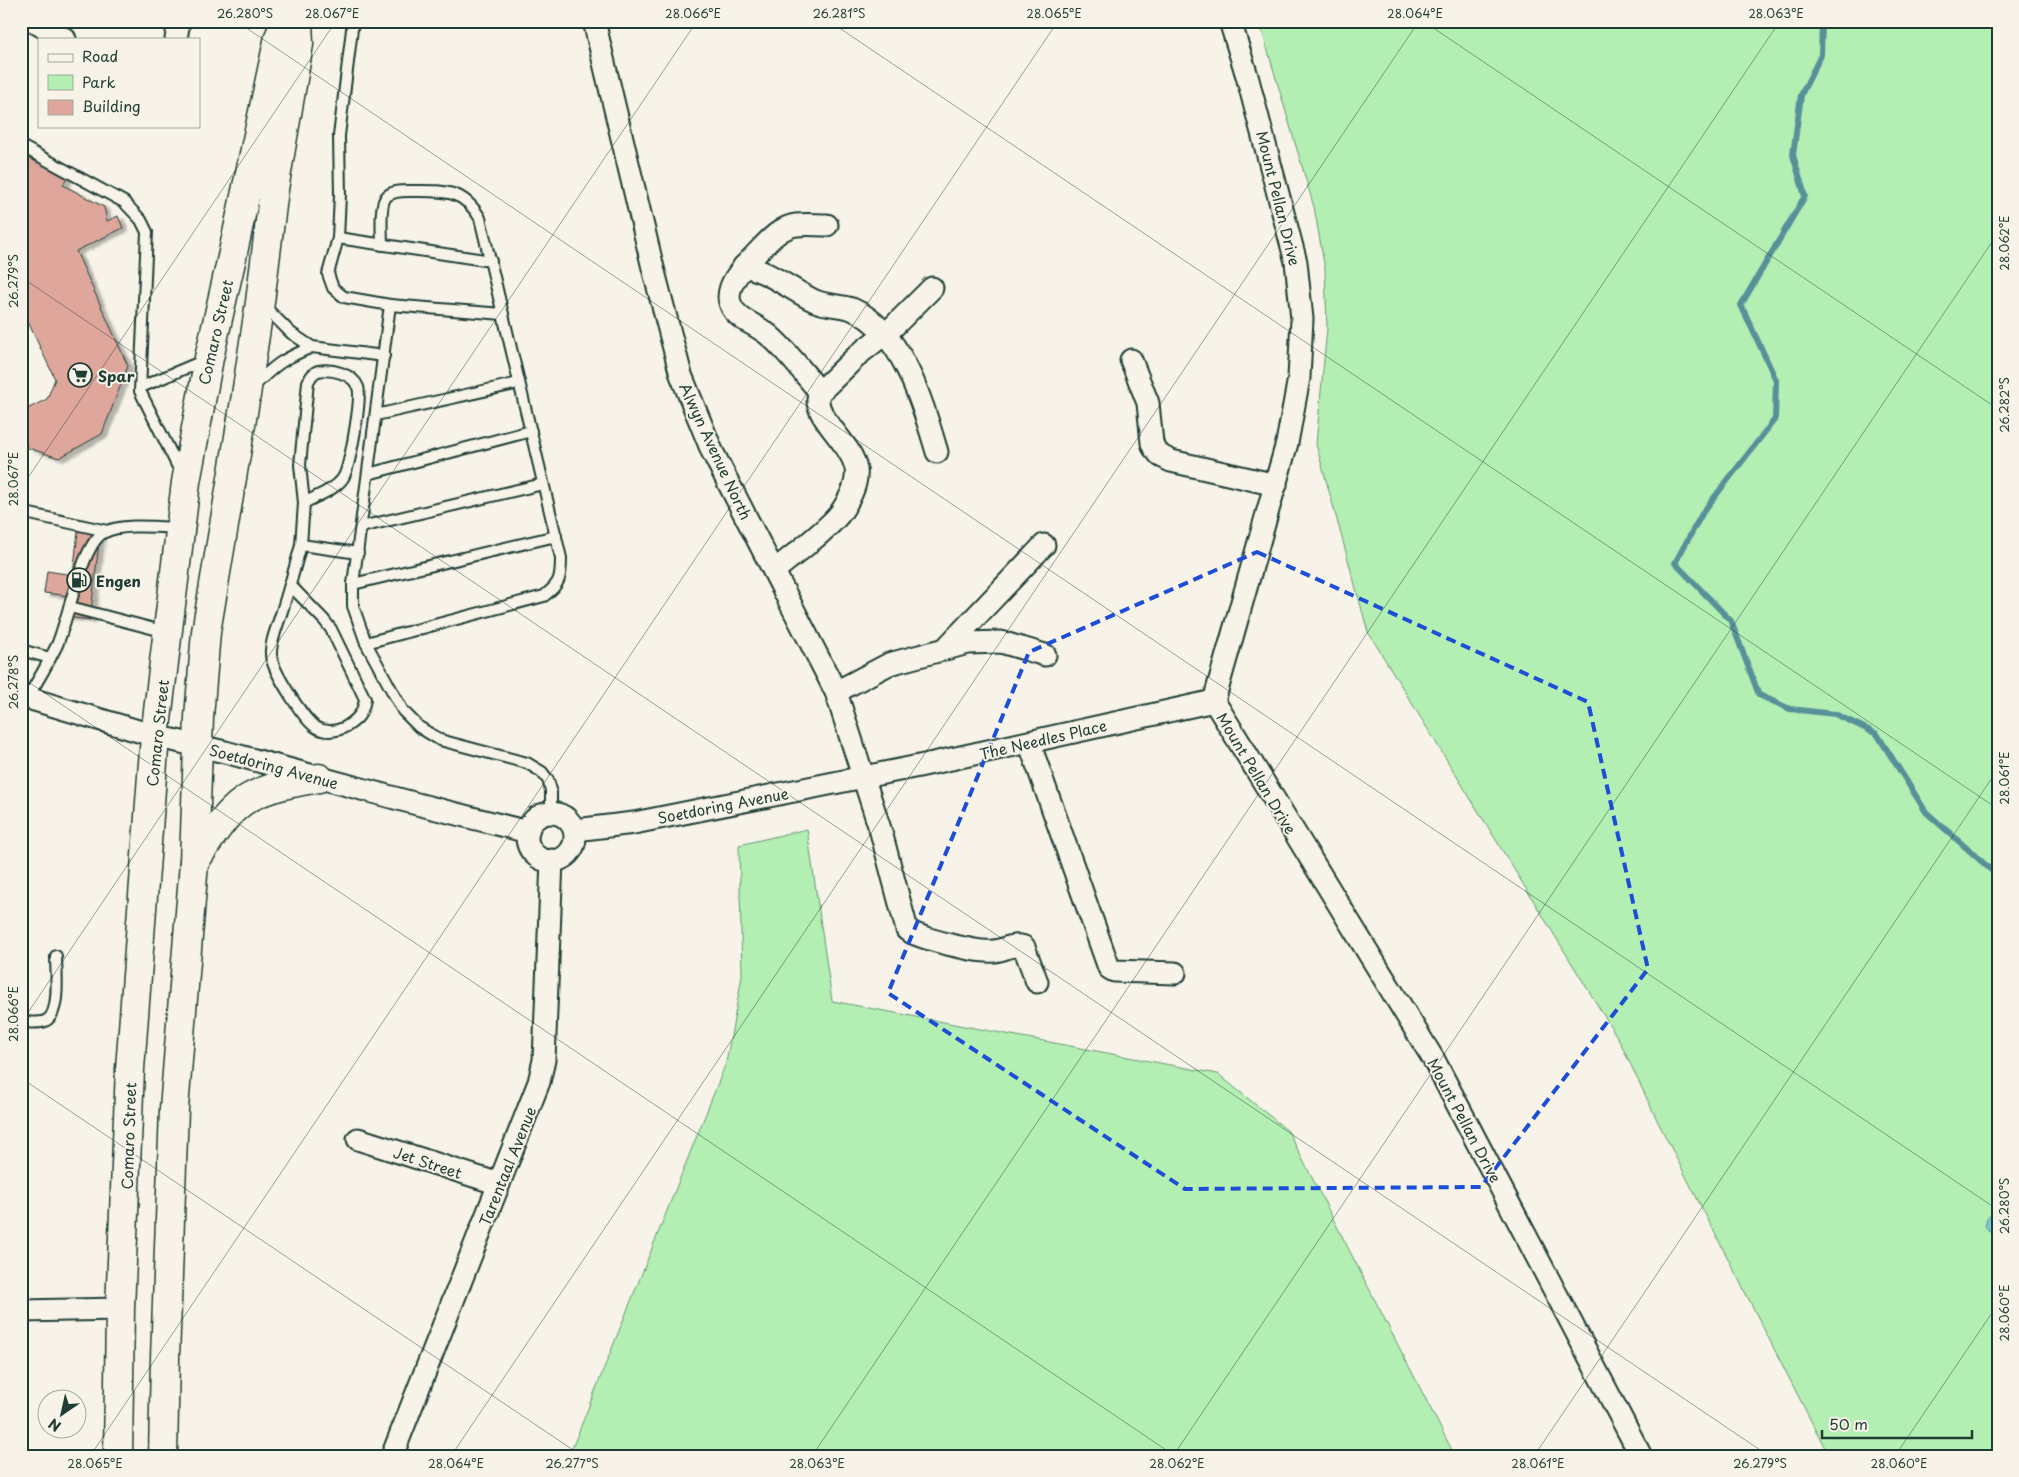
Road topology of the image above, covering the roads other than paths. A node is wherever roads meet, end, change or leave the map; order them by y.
1 (33, 21) edge
2 (180, 21) edge
3 (286, 21) edge
4 (298, 21) edge
5 (353, 21) edge
6 (594, 21) edge
7 (1230, 21) edge
8 (63, 38) edge
9 (176, 38) edge
10 (21, 146) edge
11 (826, 225) dead end
12 (338, 238) junction
13 (382, 245) junction
14 (491, 261) junction
15 (744, 266) junction
16 (932, 288) dead end
17 (260, 302) junction
18 (390, 305) junction
19 (503, 314) junction
20 (884, 334) junction
21 (312, 347) junction
22 (384, 356) junction
23 (208, 358) junction
24 (1131, 360) dead end
25 (519, 383) junction
26 (141, 389) junction
27 (820, 392) junction
28 (246, 395) junction
29 (376, 415) junction
30 (531, 431) junction
31 (937, 452) dead end
32 (368, 474) junction
33 (186, 482) junction
34 (543, 484) junction
35 (1276, 485) junction
36 (304, 503) junction
37 (21, 512) edge
38 (361, 527) junction
39 (180, 528) junction
40 (107, 531) junction
41 (556, 536) junction
42 (301, 545) junction
43 (1044, 545) dead end
44 (358, 553) junction
45 (774, 570) junction
46 (353, 584) junction
47 (290, 585) junction
48 (70, 607) junction
49 (167, 632) junction
50 (366, 644) junction
51 (946, 648) junction
52 (21, 650) edge
53 (1045, 655) dead end
54 (50, 658) junction
55 (836, 692) junction
56 (24, 697) edge
57 (1214, 701) junction
58 (154, 736) junction
59 (1028, 742) junction
60 (198, 745) junction
61 (867, 776) junction
62 (319, 778) junction
63 (550, 813) junction
64 (575, 830) junction
65 (528, 832) junction
66 (552, 860) junction
67 (194, 863) junction
68 (56, 956) dead end
69 (1175, 973) dead end
70 (1037, 982) dead end
71 (21, 1022) edge
72 (358, 1139) dead end
73 (499, 1184) junction
74 (120, 1309) junction
75 (21, 1311) edge
76 (118, 1456) edge
77 (163, 1456) edge
78 (392, 1456) edge
79 (1641, 1456) edge

1 - 8 street
2 - 9 street
3 - 23 street, Comaro Street
4 - 17 street
5 - 12 lane
6 - 45 street, Alwyn Avenue North
7 - 35 street, Mount Pellan Drive
10 - 26 lane
11 - 15 street
12 - 13 lane
12 - 18 lane
13 - 14 lane
13 - 14 lane
14 - 19 lane
15 - 20 street
15 - 27 street
16 - 20 street
17 - 21 lane
17 - 28 street
18 - 19 lane
18 - 22 lane
19 - 25 lane
20 - 27 street
20 - 31 street
21 - 22 lane
21 - 28 lane
22 - 29 lane
23 - 26 lane
23 - 33 street, Comaro Street
24 - 35 street
25 - 29 lane
25 - 30 lane
26 - 33 lane
27 - 45 street
28 - 60 street
29 - 32 lane
30 - 32 lane
30 - 34 lane
32 - 38 lane
33 - 39 street, Comaro Street
34 - 38 lane
34 - 41 lane
35 - 57 street, Mount Pellan Drive
36 - 36 lane
36 - 42 lane
37 - 40 lane
38 - 44 lane
39 - 40 lane
39 - 49 street, Comaro Street
40 - 48 lane
41 - 46 lane
41 - 50 lane
42 - 44 lane
42 - 47 lane
43 - 51 street
44 - 46 lane
45 - 55 street, Alwyn Avenue North
46 - 50 lane
47 - 47 lane
48 - 49 lane
48 - 54 lane
49 - 58 street, Comaro Street
50 - 63 lane
51 - 53 street
51 - 55 street
52 - 54 lane
54 - 56 lane
55 - 61 street, Alwyn Avenue North
56 - 58 street, Soetdoring Avenue
57 - 59 street, The Needles Place
57 - 79 street, Mount Pellan Drive
58 - 60 street, Soetdoring Avenue
58 - 74 street, Comaro Street
59 - 61 street, The Needles Place
59 - 69 street
60 - 62 street, Soetdoring Avenue
60 - 67 street
61 - 64 street, Soetdoring Avenue
61 - 70 street, Alwyn Avenue North
62 - 65 street, Soetdoring Avenue
62 - 67 street
63 - 64 street
63 - 65 street
64 - 66 street
65 - 66 street
66 - 73 street, Tarentaal Avenue
67 - 77 street
68 - 71 lane
72 - 73 street, Jet Street
73 - 78 street, Tarentaal Avenue
74 - 75 street
74 - 76 street, Comaro Street

